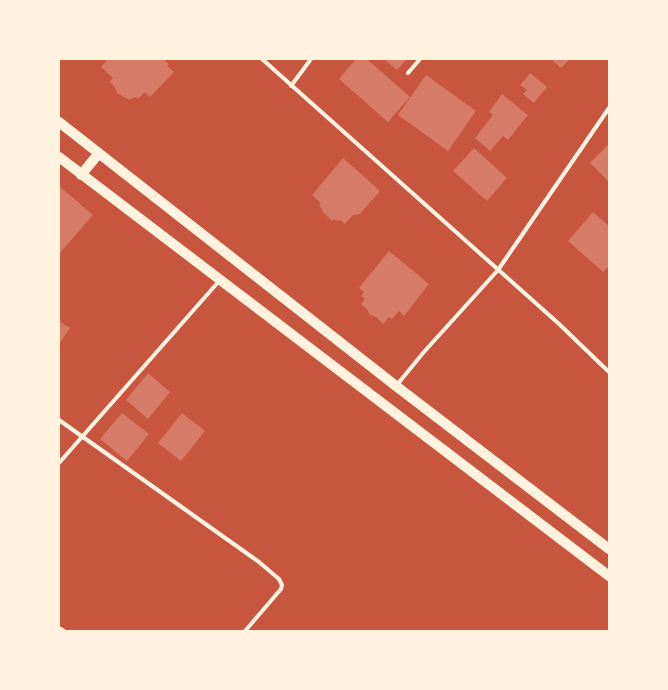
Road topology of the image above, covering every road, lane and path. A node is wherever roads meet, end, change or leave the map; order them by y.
1 (262, 59) edge
2 (311, 59) edge
3 (420, 59) edge
4 (408, 73) dead end
5 (291, 86) junction
6 (609, 108) edge
7 (59, 122) edge
8 (99, 153) junction
9 (59, 157) edge
10 (81, 175) junction
11 (498, 270) junction
12 (220, 280) junction
13 (609, 372) edge
14 (396, 386) junction
15 (59, 420) edge
16 (83, 437) junction
17 (59, 463) edge
18 (609, 549) edge
19 (609, 576) edge
20 (59, 628) edge
21 (64, 631) edge
22 (245, 631) edge

1 - 5 street
2 - 5 street
3 - 4 street
5 - 11 street
6 - 11 street
7 - 8 highway
8 - 10 highway
8 - 14 highway
9 - 10 highway
10 - 12 highway
11 - 13 street
11 - 14 street
12 - 16 street
12 - 19 highway
14 - 18 highway
15 - 16 street
16 - 17 street
16 - 22 street
20 - 21 street

